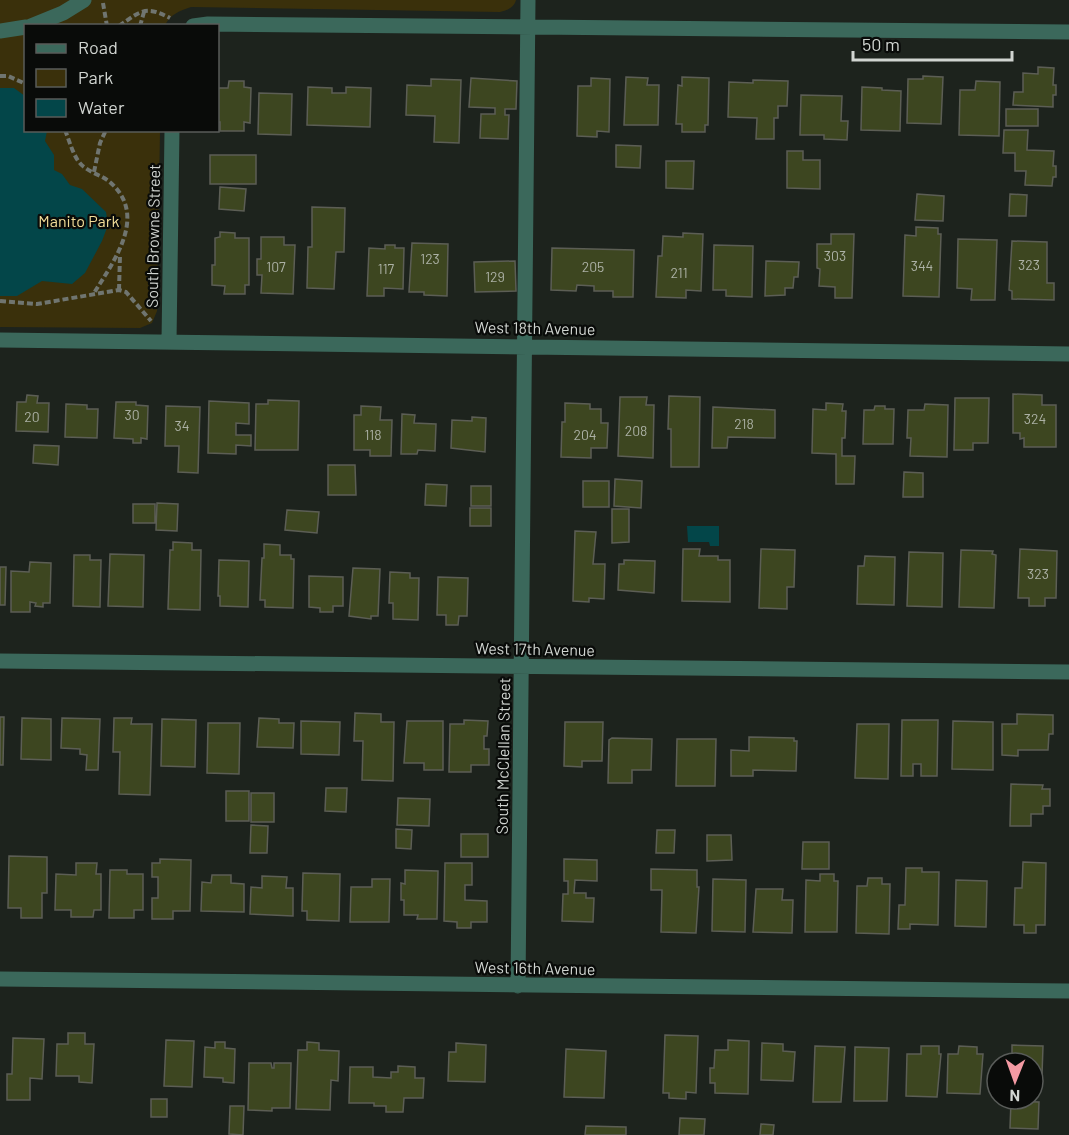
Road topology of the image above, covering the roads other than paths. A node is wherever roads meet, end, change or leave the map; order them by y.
1 (84, 0) edge
2 (528, 0) edge
3 (36, 24) edge
4 (219, 24) edge
5 (24, 27) edge
6 (527, 27) junction
7 (0, 32) edge
8 (1069, 32) edge
9 (172, 132) edge
10 (0, 340) edge
11 (169, 342) junction
12 (525, 346) junction
13 (1069, 354) edge
14 (0, 661) edge
15 (523, 667) junction
16 (1069, 672) edge
17 (0, 979) edge
18 (518, 986) junction
19 (1069, 991) edge

1 - 3 street
2 - 6 street
4 - 6 street
5 - 7 street
6 - 8 street
6 - 12 street, South McClellan Street
9 - 11 street, South Browne Street
10 - 11 street, West 18th Avenue
11 - 12 street, West 18th Avenue
12 - 13 street, West 18th Avenue
12 - 15 street, South McClellan Street
14 - 15 street, West 17th Avenue
15 - 16 street, West 17th Avenue
15 - 18 street, South McClellan Street
17 - 18 street, West 16th Avenue
18 - 19 street, West 16th Avenue

